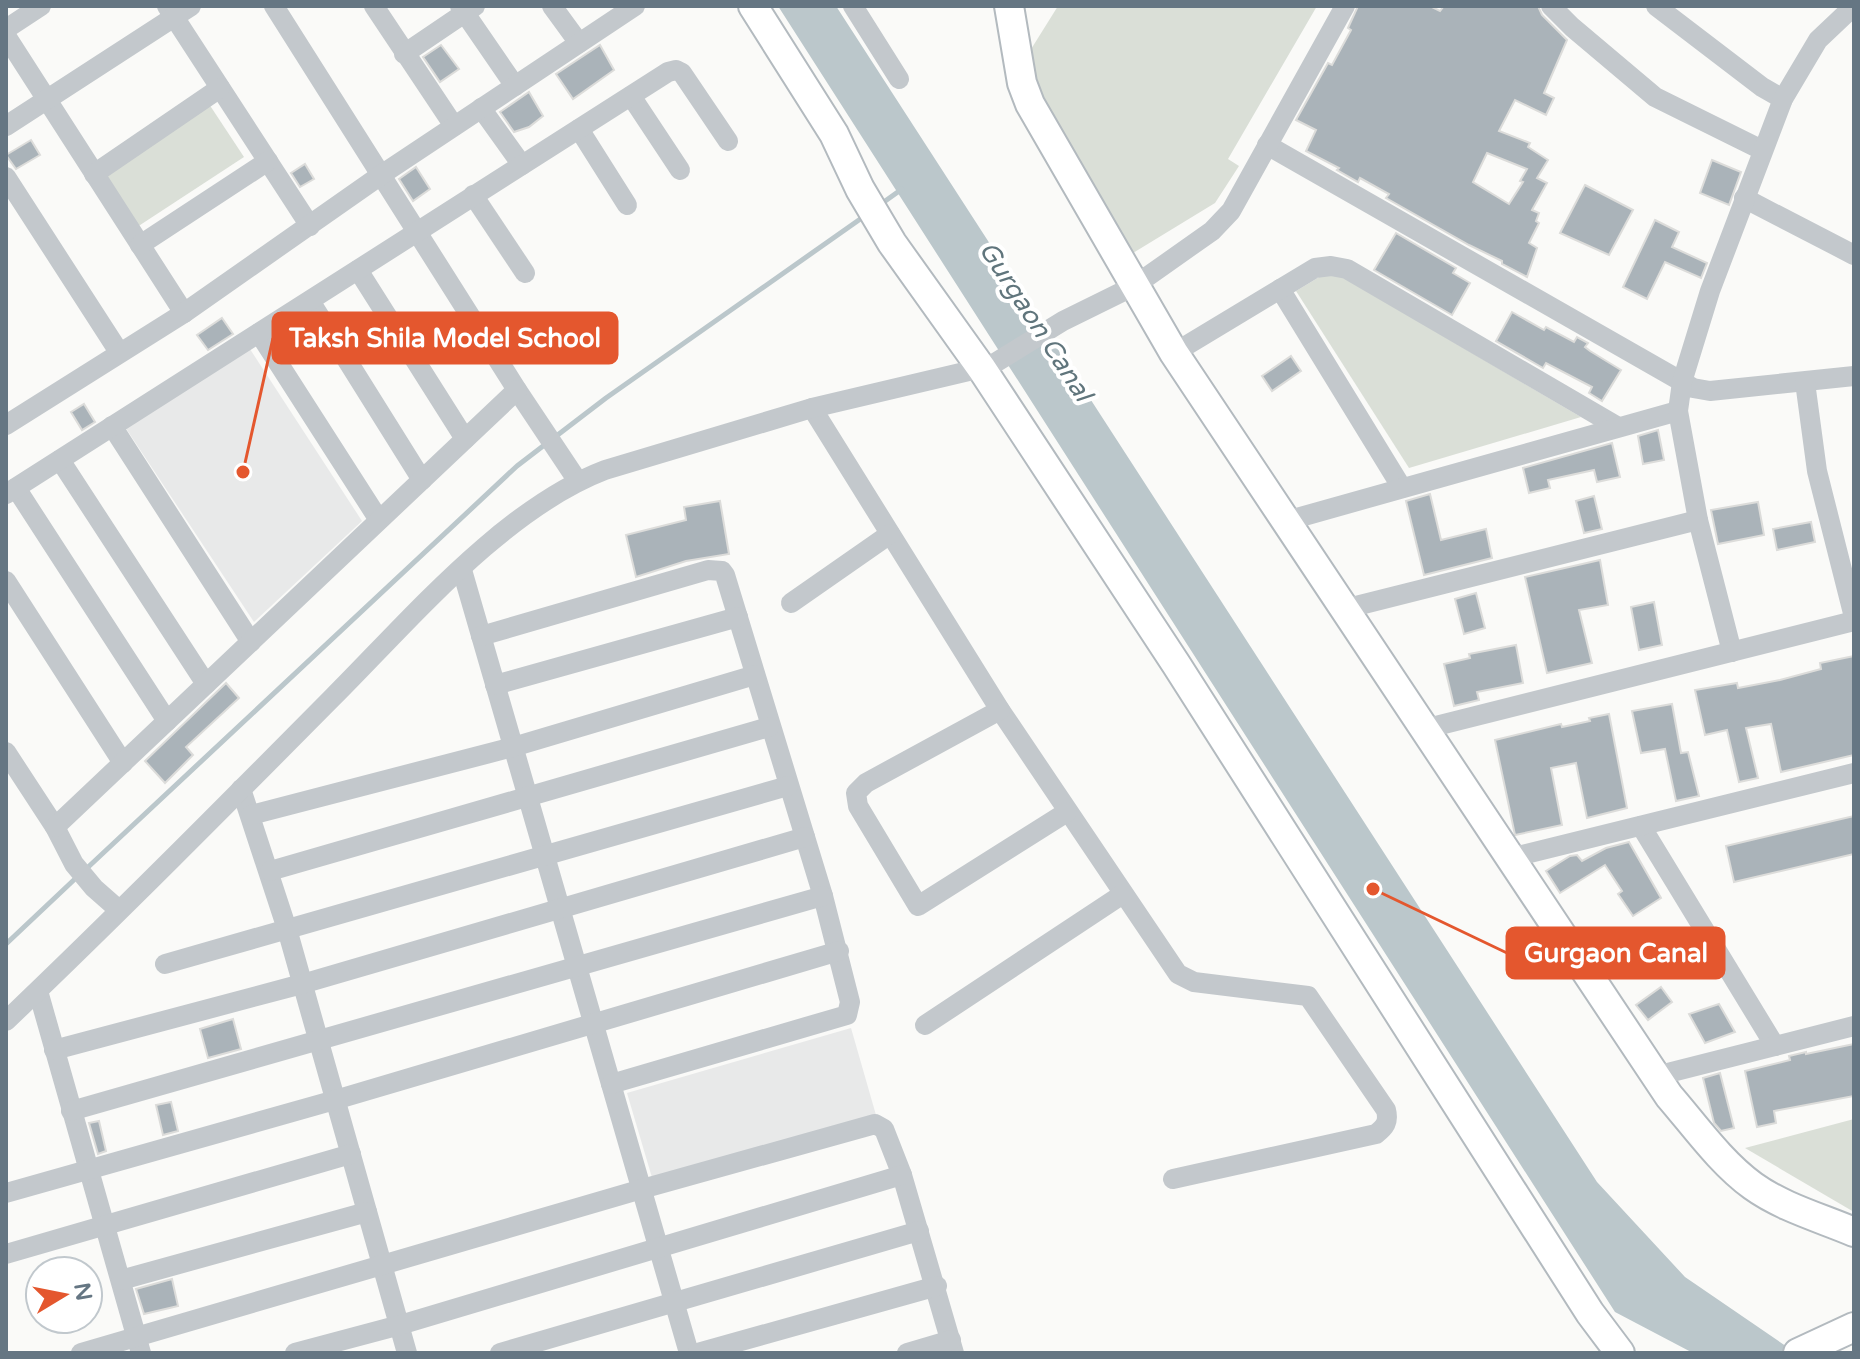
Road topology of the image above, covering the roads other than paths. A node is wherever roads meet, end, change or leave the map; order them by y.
1 (41, 6) edge
2 (274, 6) edge
3 (374, 6) edge
4 (552, 6) edge
5 (635, 6) edge
6 (734, 6) edge
7 (753, 6) edge
8 (853, 6) edge
9 (1009, 6) edge
10 (1345, 6) edge
11 (1551, 6) edge
12 (1656, 6) edge
13 (1854, 6) edge
14 (467, 8) edge
15 (177, 10) edge
16 (6, 29) edge
17 (6, 36) edge
18 (579, 43) junction
19 (404, 54) junction
20 (899, 79) dead end
21 (515, 86) junction
22 (220, 88) junction
23 (631, 96) junction
24 (46, 99) junction
25 (1783, 99) junction
26 (481, 108) junction
27 (6, 126) edge
28 (454, 126) junction
29 (579, 129) junction
30 (728, 141) dead end
31 (1267, 145) junction
32 (1762, 150) junction
33 (268, 161) junction
34 (522, 165) junction
35 (680, 170) dead end
36 (94, 174) junction
37 (381, 175) junction
38 (6, 177) edge
39 (853, 193) junction
40 (473, 195) junction
41 (1744, 198) junction
42 (627, 205) dead end
43 (310, 226) junction
44 (417, 232) junction
45 (140, 245) junction
46 (1854, 255) edge
47 (358, 270) junction
48 (525, 273) dead end
49 (1134, 286) junction
50 (1280, 289) junction
51 (310, 301) junction
52 (184, 313) junction
53 (259, 333) junction
54 (119, 352) junction
55 (1174, 353) junction
56 (982, 368) junction
57 (1854, 376) edge
58 (1682, 382) junction
59 (1805, 382) junction
60 (517, 390) junction
61 (812, 408) junction
62 (1678, 411) junction
63 (6, 425) edge
64 (112, 426) junction
65 (1618, 427) junction
66 (465, 439) junction
67 (60, 460) junction
68 (422, 480) junction
69 (577, 480) junction
70 (1402, 488) junction
71 (11, 491) edge
72 (379, 520) junction
73 (1698, 520) junction
74 (1286, 521) junction
75 (890, 534) junction
76 (462, 570) junction
77 (6, 581) edge
78 (791, 603) dead end
79 (1344, 609) junction
80 (738, 617) junction
81 (1854, 619) edge
82 (481, 636) junction
83 (251, 642) junction
84 (1732, 652) junction
85 (755, 675) junction
86 (206, 684) junction
87 (495, 685) junction
88 (1000, 710) junction
89 (167, 721) junction
90 (769, 727) junction
91 (1424, 729) junction
92 (513, 747) junction
93 (6, 752) edge
94 (123, 763) junction
95 (1854, 773) edge
96 (788, 786) junction
97 (241, 789) junction
98 (528, 799) junction
99 (1067, 812) junction
100 (251, 815) junction
101 (1641, 826) junction
102 (55, 827) junction
103 (805, 837) junction
104 (545, 855) junction
105 (1510, 858) junction
106 (270, 871) junction
107 (1123, 894) junction
108 (823, 896) junction
109 (119, 910) junction
110 (561, 910) junction
111 (287, 929) junction
112 (839, 951) junction
113 (165, 964) dead end
114 (578, 968) junction
115 (302, 984) junction
116 (38, 991) junction
117 (6, 1021) edge
118 (594, 1023) junction
119 (925, 1025) dead end
120 (1854, 1026) edge
121 (317, 1041) junction
122 (1775, 1046) junction
123 (54, 1050) junction
124 (1656, 1076) junction
125 (611, 1084) junction
126 (335, 1100) junction
127 (71, 1111) junction
128 (351, 1154) junction
129 (88, 1171) junction
130 (902, 1175) junction
131 (1173, 1179) dead end
132 (642, 1189) junction
133 (6, 1193) edge
134 (367, 1212) junction
135 (103, 1225) junction
136 (919, 1231) junction
137 (1854, 1232) edge
138 (658, 1247) junction
139 (6, 1254) edge
140 (381, 1265) junction
141 (121, 1280) junction
142 (937, 1286) junction
143 (675, 1303) junction
144 (400, 1325) junction
145 (1854, 1327) edge
146 (139, 1345) edge
147 (952, 1347) edge
148 (81, 1353) edge
149 (295, 1353) edge
150 (407, 1353) edge
151 (500, 1353) edge
152 (689, 1353) edge
153 (698, 1353) edge
154 (907, 1353) edge
155 (1595, 1353) edge
156 (1620, 1353) edge
157 (1798, 1353) edge

1 - 16 street
2 - 37 street
3 - 19 street
4 - 18 street
5 - 18 street
6 - 39 main road
7 - 39 main road
8 - 20 street
9 - 49 main road
10 - 31 street
11 - 32 street
12 - 25 street
13 - 25 street
14 - 19 street
14 - 21 street
15 - 22 street
15 - 24 street
17 - 24 street
18 - 21 street
19 - 28 street
21 - 26 street
22 - 33 street
22 - 36 street
23 - 29 street
23 - 30 street
23 - 35 street
24 - 27 street
24 - 36 street
25 - 32 street
26 - 28 street
26 - 34 street
28 - 37 street
29 - 34 street
29 - 42 street
31 - 49 street
31 - 58 street
32 - 41 street
33 - 43 street
33 - 45 street
34 - 40 street
36 - 45 street
37 - 43 street
37 - 44 street
38 - 54 street
39 - 56 main road
40 - 44 street
40 - 48 street
41 - 46 street
41 - 58 street
43 - 52 street
44 - 47 street
44 - 60 street
45 - 52 street
47 - 51 street
47 - 66 street
49 - 55 main road
49 - 56 street
50 - 55 street
50 - 65 street
50 - 70 street
51 - 53 street
51 - 68 street
52 - 54 street
53 - 64 street
53 - 72 street
54 - 63 street
55 - 74 main road
56 - 61 street
56 - 155 main road
56 - 156 main road
57 - 59 street
58 - 59 street
58 - 62 street
59 - 81 street
60 - 66 street
60 - 69 street
61 - 69 street
61 - 75 street
62 - 65 street
62 - 73 street
64 - 67 street
64 - 83 street
65 - 70 street
66 - 68 street
67 - 71 street
67 - 86 street
68 - 72 street
69 - 76 street
70 - 74 street
71 - 89 street
72 - 83 street
73 - 79 street
73 - 84 street
74 - 79 main road
75 - 78 street
75 - 88 street
76 - 82 street
76 - 97 street
77 - 94 street
79 - 91 main road
80 - 82 street
80 - 85 street
80 - 87 street
81 - 84 street
82 - 87 street
83 - 86 street
84 - 91 street
85 - 90 street
85 - 92 street
86 - 89 street
87 - 92 street
88 - 99 street
88 - 99 street
89 - 94 street
90 - 96 street
90 - 98 street
91 - 105 main road
92 - 98 street
92 - 100 street
93 - 102 street
94 - 102 street
95 - 101 street
96 - 103 street
96 - 104 street
97 - 100 street
97 - 109 street
98 - 104 street
98 - 106 street
99 - 107 street
100 - 106 street
101 - 105 street
101 - 122 street
102 - 109 street
103 - 108 street
103 - 110 street
104 - 110 street
104 - 111 street
105 - 124 main road
106 - 111 street
107 - 119 street
107 - 131 street
108 - 112 street
108 - 114 street
109 - 116 street
110 - 114 street
110 - 115 street
111 - 113 street
111 - 115 street
112 - 118 street
112 - 125 street
114 - 118 street
114 - 121 street
115 - 121 street
115 - 123 street
116 - 117 street
116 - 123 street
118 - 125 street
118 - 126 street
120 - 122 street
121 - 126 street
121 - 127 street
122 - 124 street
123 - 127 street
124 - 137 main road
125 - 132 street
126 - 128 street
126 - 129 street
127 - 129 street
128 - 134 street
128 - 135 street
129 - 133 street
129 - 135 street
130 - 132 street
130 - 136 street
130 - 138 street
132 - 138 street
132 - 140 street
134 - 140 street
134 - 141 street
135 - 139 street
135 - 141 street
136 - 142 street
136 - 143 street
138 - 143 street
138 - 144 street
140 - 144 street
140 - 146 street
141 - 146 street
142 - 147 street
142 - 153 street
143 - 151 street
143 - 152 street
144 - 149 street
144 - 150 street
145 - 157 main road
146 - 148 street
147 - 154 street

